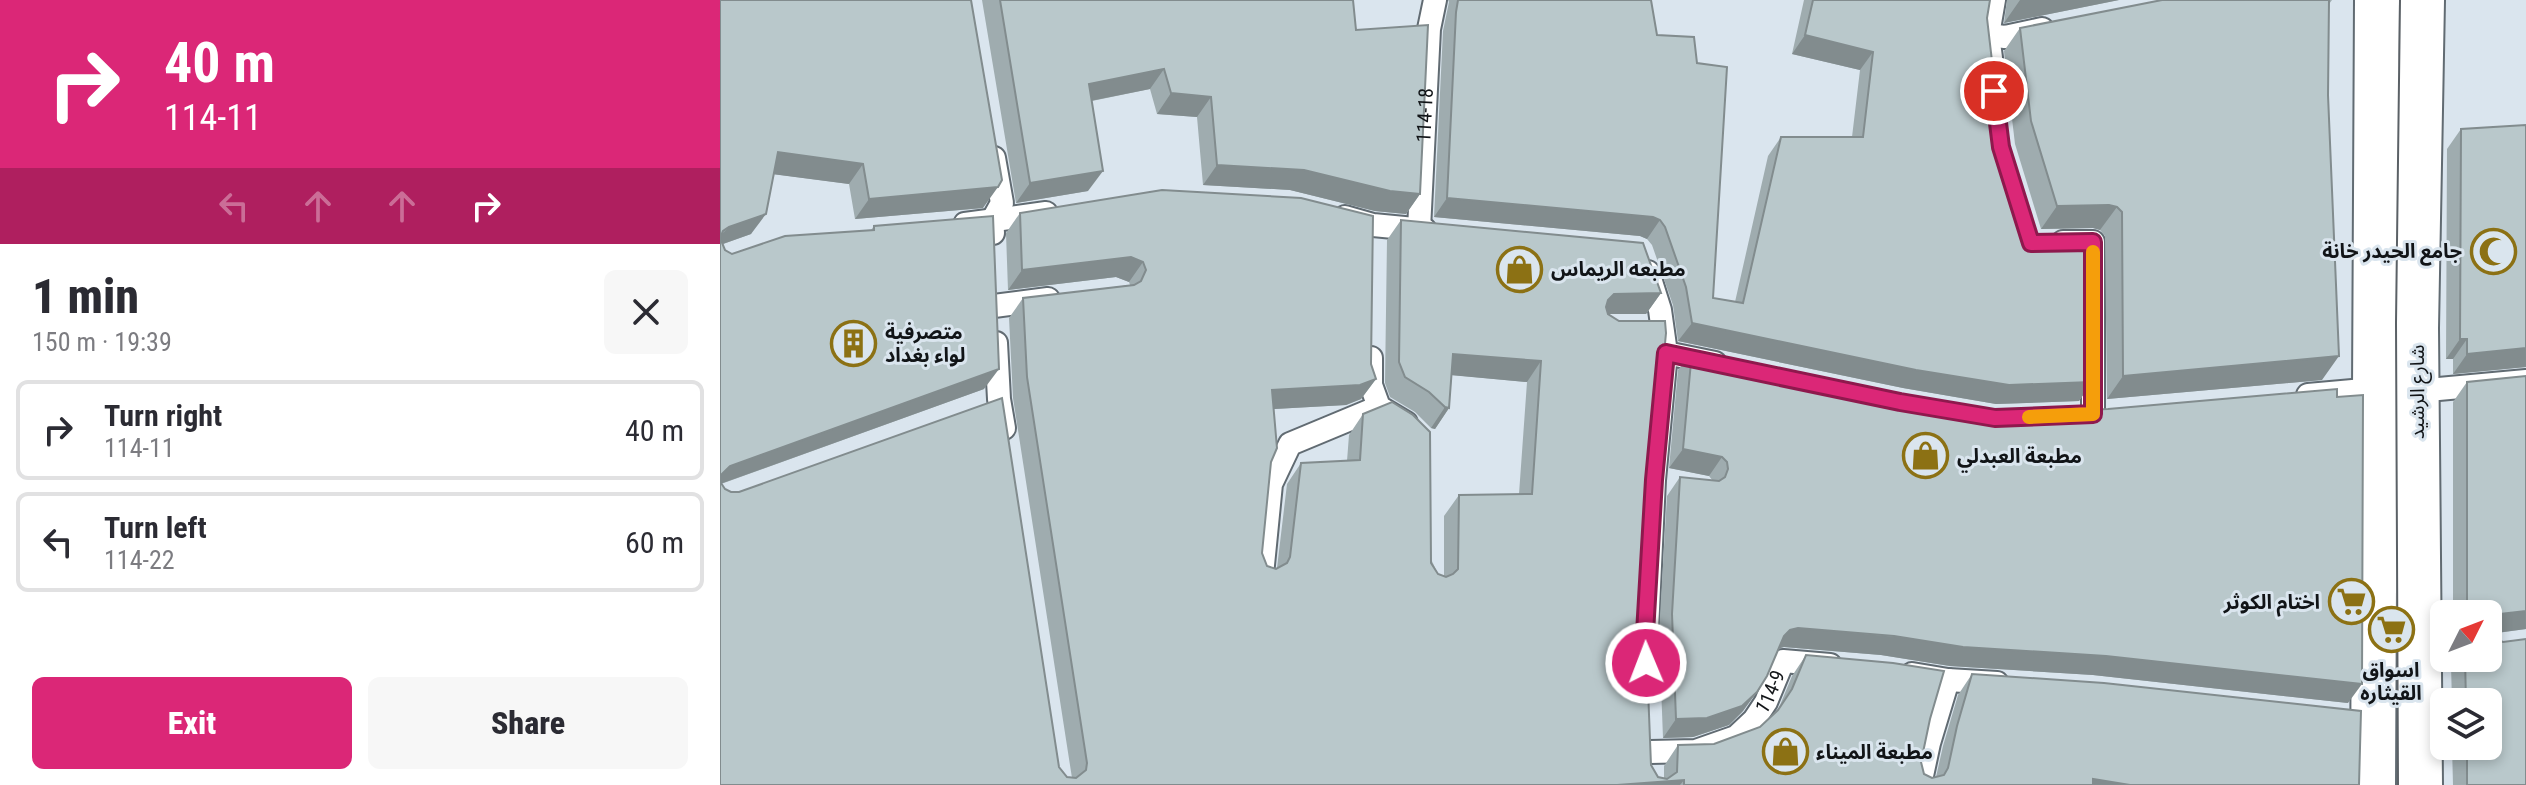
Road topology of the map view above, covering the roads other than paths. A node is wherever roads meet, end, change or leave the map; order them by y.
1 (1435, 0) edge
2 (2377, 0) edge
3 (2422, 0) edge
4 (1989, 3) edge
5 (2067, 25) edge
6 (1988, 35) junction
7 (1993, 77) edge
8 (991, 140) edge
9 (1068, 209) edge
10 (1331, 213) edge
11 (992, 221) junction
12 (946, 225) edge
13 (1419, 229) junction
14 (1447, 232) edge
15 (2046, 243) edge
16 (993, 250) edge
17 (1639, 250) edge
18 (993, 278) edge
19 (1072, 297) edge
20 (994, 306) junction
21 (1635, 328) edge
22 (1663, 328) junction
23 (1371, 337) edge
24 (1666, 353) junction
25 (1728, 366) edge
26 (2526, 381) edge
27 (2396, 390) junction
28 (2281, 398) edge
29 (1379, 407) junction
30 (2065, 415) edge
31 (1419, 435) edge
32 (1006, 445) edge
33 (1262, 575) edge
34 (2430, 640) edge
35 (1852, 666) edge
36 (1893, 671) edge
37 (2430, 672) edge
38 (1647, 678) edge
39 (1948, 680) junction
40 (2012, 684) edge
41 (1650, 754) edge
42 (1920, 785) edge
43 (2373, 785) edge
44 (2420, 785) edge

1 - 13 lane, 114-18
2 - 27 street, شارع الرشيد
3 - 27 street, شارع الرشيد
4 - 6 lane
5 - 6 lane
6 - 7 lane
8 - 11 lane
9 - 11 lane
10 - 13 lane
11 - 12 lane
11 - 16 lane
13 - 14 lane
15 - 30 lane
17 - 22 lane
18 - 20 lane
19 - 20 lane
20 - 32 lane
21 - 22 lane
22 - 24 lane
23 - 29 lane
24 - 25 lane
24 - 38 lane
26 - 27 lane
27 - 28 lane
27 - 34 street, شارع الرشيد
27 - 43 street, شارع الرشيد
29 - 31 lane
29 - 33 lane
35 - 41 lane, 114-9
36 - 39 lane
37 - 44 street, شارع الرشيد
39 - 40 lane
39 - 42 lane

